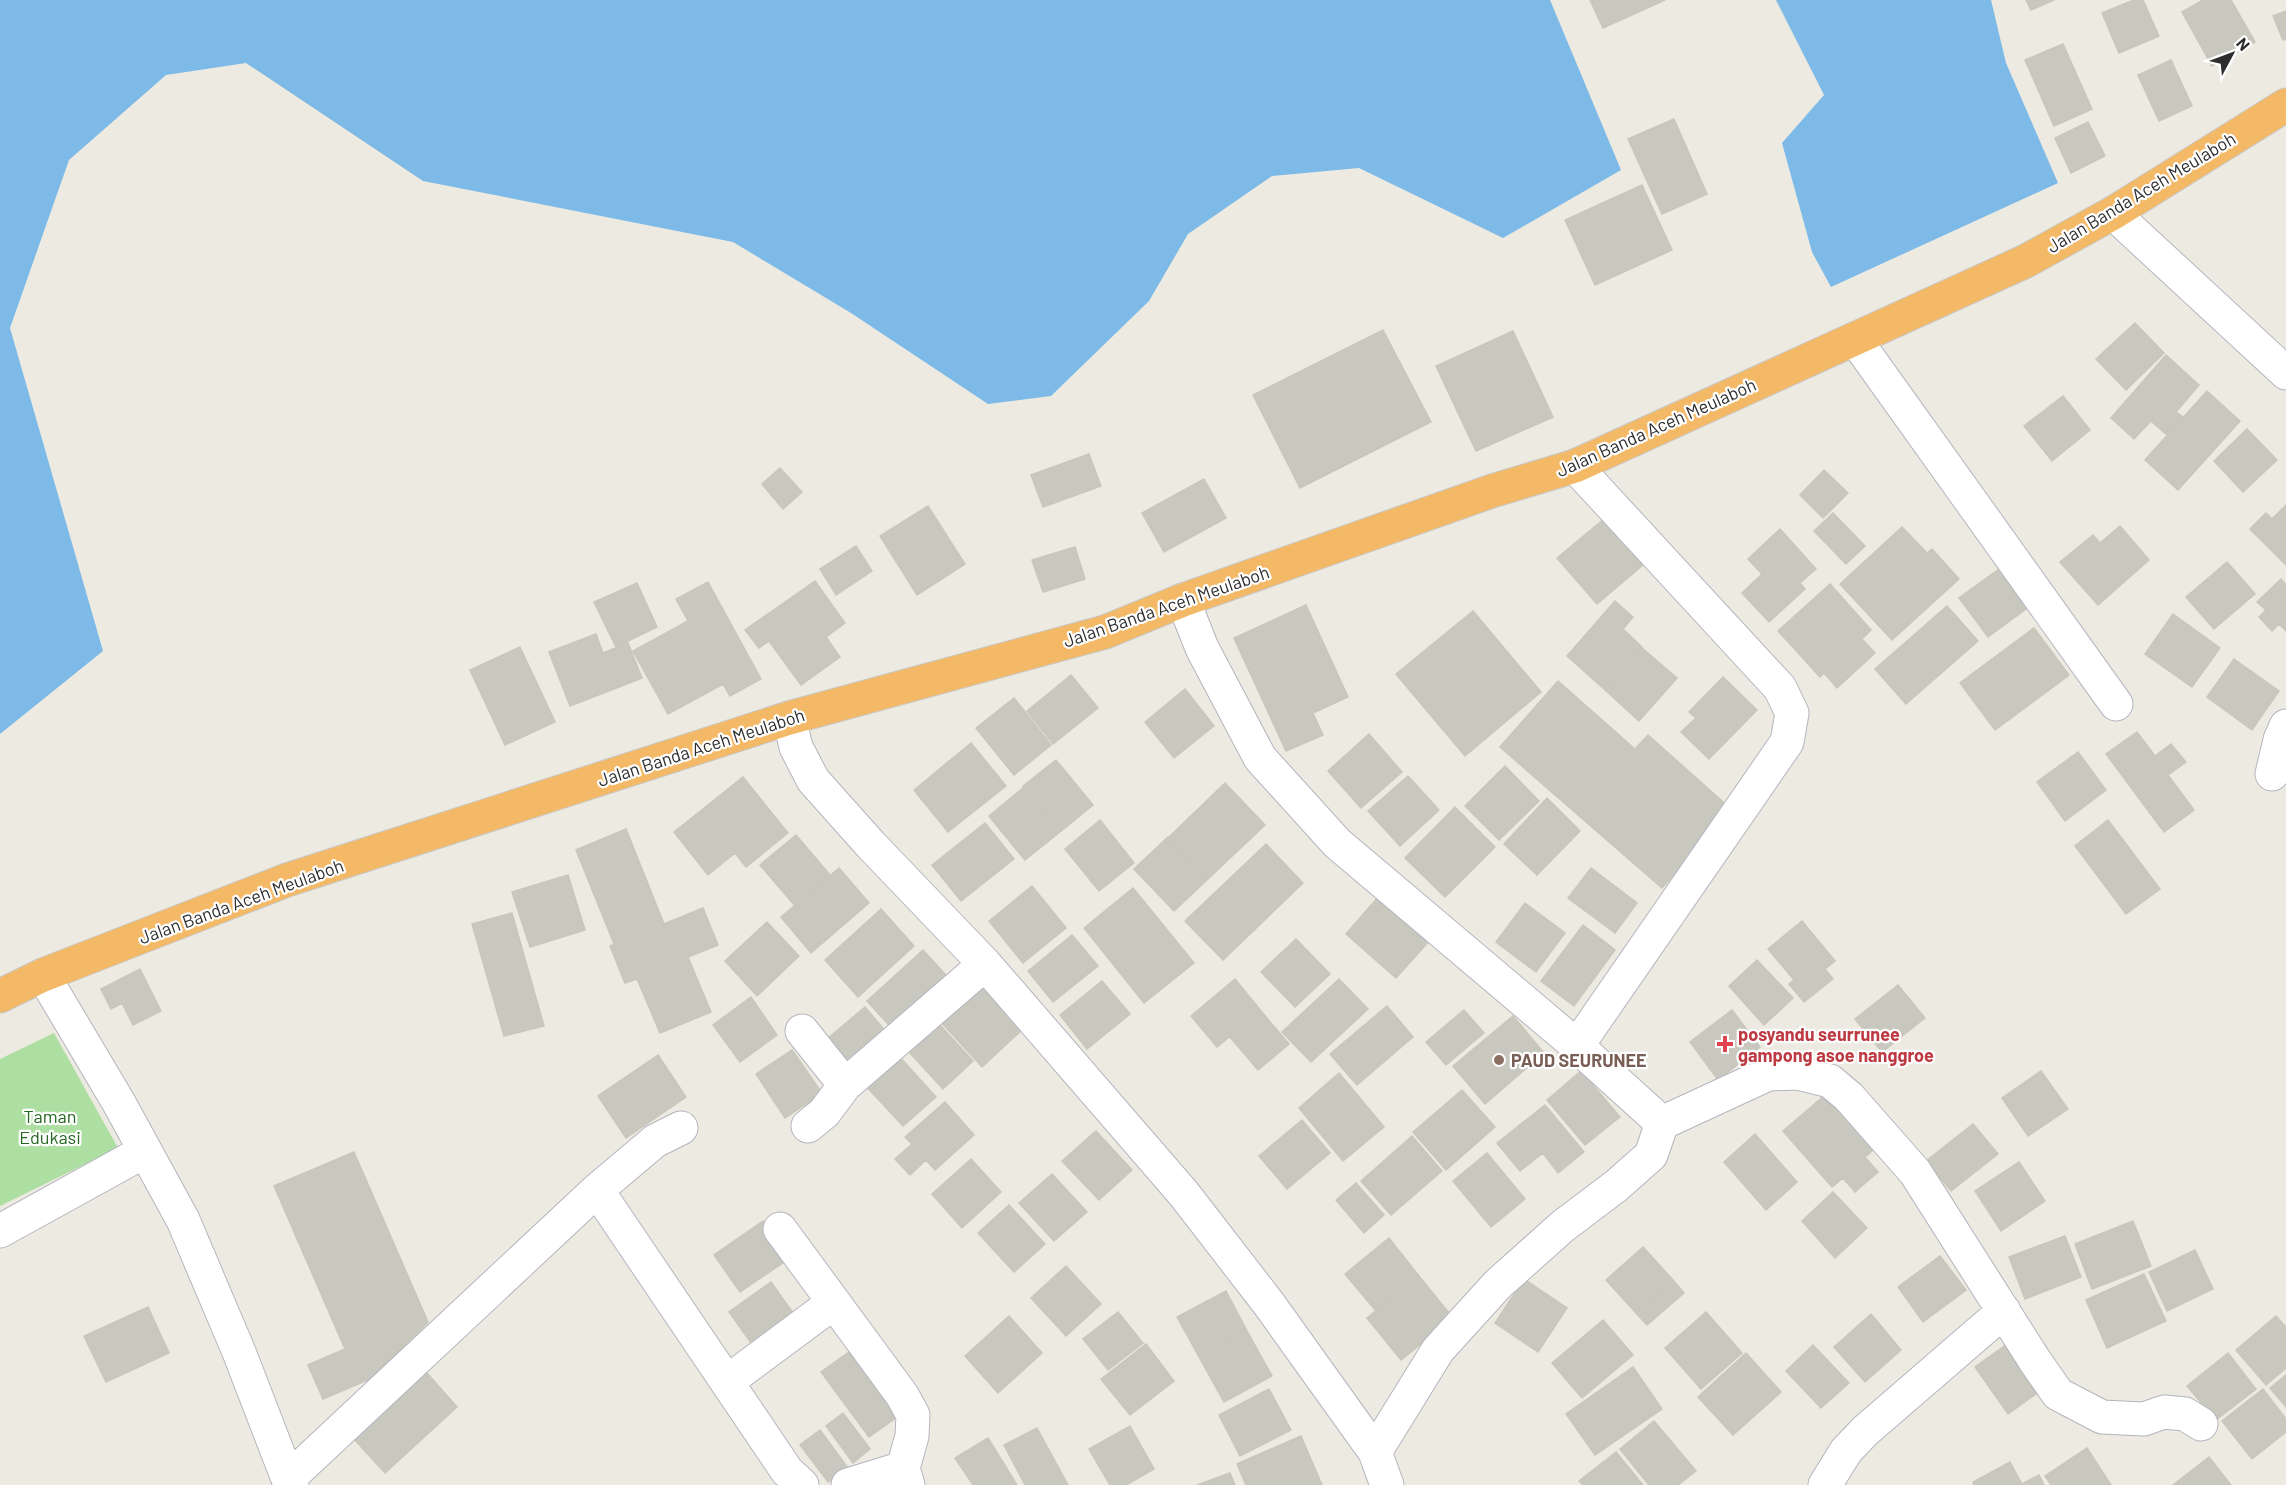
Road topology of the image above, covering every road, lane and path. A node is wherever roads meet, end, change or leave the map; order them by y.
1 (2286, 105) edge
2 (2113, 213) junction
3 (1855, 339) junction
4 (2286, 373) edge
5 (1575, 466) junction
6 (1184, 600) junction
7 (2116, 704) dead end
8 (789, 717) junction
9 (2286, 726) edge
10 (2272, 774) dead end
11 (985, 964) junction
12 (43, 975) junction
13 (0, 996) edge
14 (802, 1030) dead end
15 (1577, 1046) junction
16 (845, 1086) junction
17 (1662, 1123) junction
18 (808, 1126) dead end
19 (681, 1128) dead end
20 (145, 1151) junction
21 (597, 1191) junction
22 (780, 1229) dead end
23 (0, 1231) edge
24 (833, 1303) junction
25 (2004, 1311) junction
26 (728, 1381) junction
27 (2201, 1424) dead end
28 (1374, 1452) junction
29 (906, 1477) edge
30 (290, 1482) edge
31 (802, 1485) edge
32 (848, 1485) edge
33 (1387, 1485) edge
34 (1825, 1485) edge

1 - 2 highway, Jalan Banda Aceh Meulaboh
2 - 3 highway, Jalan Banda Aceh Meulaboh
2 - 4 street
3 - 5 highway, Jalan Banda Aceh Meulaboh
3 - 7 street
5 - 6 highway, Jalan Banda Aceh Meulaboh
5 - 15 street
6 - 8 highway, Jalan Banda Aceh Meulaboh
6 - 15 street
8 - 11 street
8 - 12 highway, Jalan Banda Aceh Meulaboh
9 - 10 street
11 - 16 street
11 - 28 street
12 - 13 highway, Jalan Banda Aceh Meulaboh
12 - 20 street
14 - 16 street
15 - 17 street
16 - 18 street
17 - 25 street
17 - 28 street
19 - 21 street
20 - 23 street
20 - 30 street
21 - 26 street
21 - 30 street
22 - 24 street
24 - 26 street
24 - 29 street
25 - 27 street
25 - 34 street
26 - 31 street
28 - 33 street
29 - 32 street

